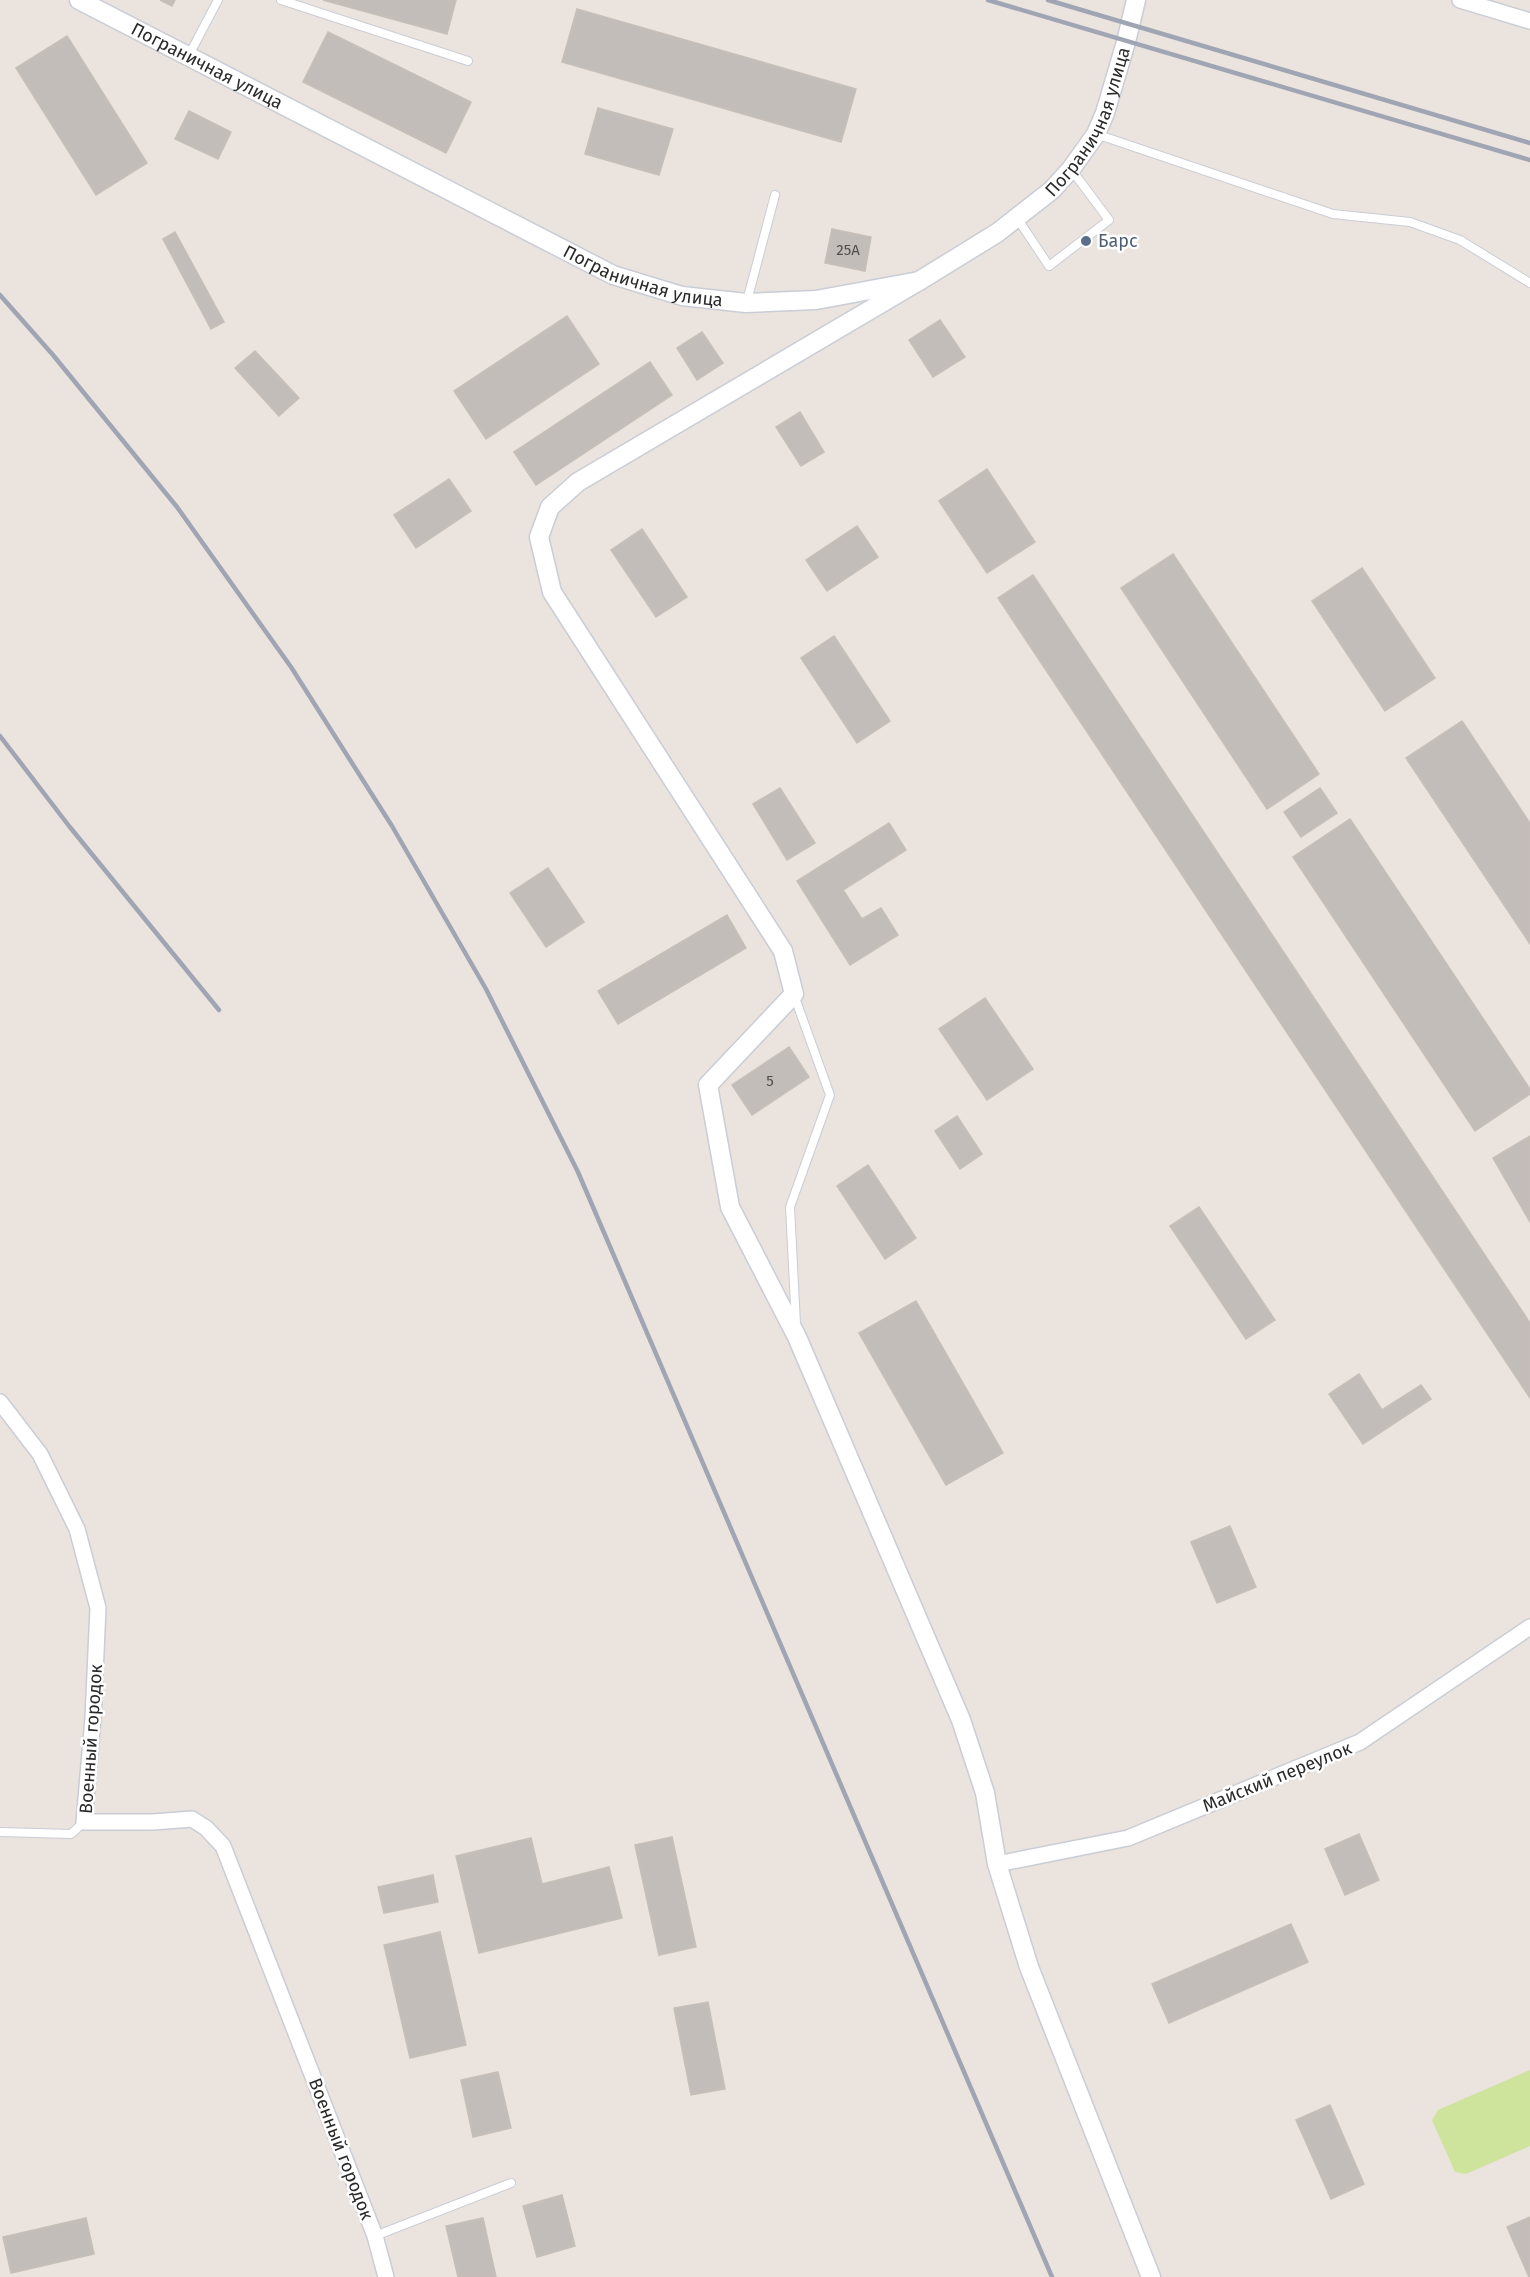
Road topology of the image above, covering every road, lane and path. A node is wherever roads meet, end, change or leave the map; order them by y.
1 (79, 0) edge
2 (218, 0) edge
3 (281, 0) edge
4 (1136, 0) edge
5 (1460, 0) edge
6 (1530, 21) edge
7 (189, 57) junction
8 (468, 61) dead end
9 (1096, 134) junction
10 (1071, 169) junction
11 (776, 195) dead end
12 (1016, 217) junction
13 (919, 281) junction
14 (1530, 283) edge
15 (746, 303) junction
16 (794, 994) junction
17 (797, 1337) junction
18 (0, 1402) edge
19 (1530, 1627) edge
20 (84, 1822) junction
21 (0, 1832) edge
22 (997, 1864) junction
23 (511, 2184) dead end
24 (375, 2236) junction
25 (386, 2277) edge
26 (1151, 2277) edge

1 - 7 street, Пограничная улица
2 - 7 lane
3 - 8 lane
4 - 9 street, Пограничная улица
5 - 6 street
7 - 15 street, Пограничная улица
9 - 10 street, Пограничная улица
9 - 14 lane
10 - 12 street, Пограничная улица
10 - 12 lane
11 - 15 lane
12 - 13 street, Пограничная улица
13 - 15 street, Пограничная улица
13 - 16 street
16 - 17 lane
16 - 17 street
17 - 22 street
18 - 20 street, Военный городок
19 - 22 street, Майский переулок
20 - 21 lane
20 - 24 street, Военный городок
22 - 26 street
23 - 24 lane
24 - 25 street, Военный городок

